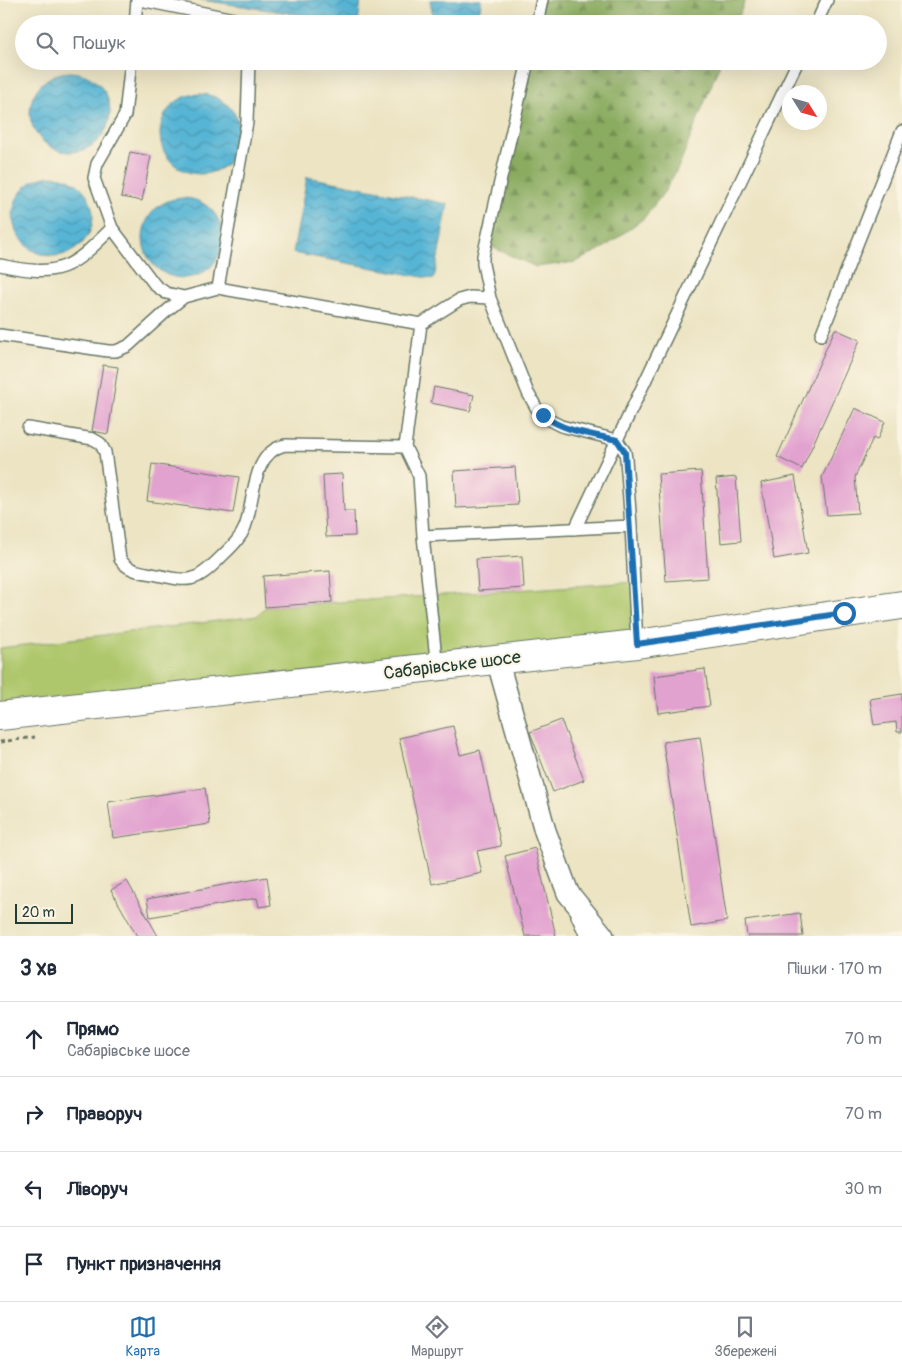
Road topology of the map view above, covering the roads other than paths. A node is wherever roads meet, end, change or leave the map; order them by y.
1 (138, 0) edge
2 (542, 0) edge
3 (827, 0) edge
4 (136, 15) edge
5 (214, 15) edge
6 (539, 15) edge
7 (820, 15) edge
8 (130, 70) edge
9 (249, 70) edge
10 (526, 70) edge
11 (794, 70) edge
12 (902, 131) edge
13 (112, 228) junction
14 (0, 266) edge
15 (218, 288) junction
16 (184, 298) junction
17 (490, 298) junction
18 (421, 324) junction
19 (0, 335) edge
20 (821, 335) dead end
21 (28, 428) dead end
22 (617, 440) junction
23 (405, 447) junction
24 (630, 526) junction
25 (575, 529) junction
26 (423, 536) junction
27 (902, 605) edge
28 (637, 644) junction
29 (497, 659) junction
30 (437, 668) junction
31 (0, 716) edge
32 (568, 894) junction
33 (586, 936) edge
34 (603, 936) edge

1 - 4 lane
1 - 5 lane
2 - 6 lane
3 - 7 lane
8 - 13 lane
9 - 15 lane
10 - 17 lane
11 - 22 lane
12 - 20 lane
13 - 14 lane
13 - 16 lane
15 - 16 lane
15 - 18 lane
16 - 19 lane
17 - 18 lane
17 - 22 lane
18 - 23 lane
21 - 23 lane
22 - 24 lane
22 - 25 lane
23 - 26 lane
24 - 25 lane
24 - 28 lane
25 - 26 lane
26 - 30 lane
27 - 28 street, Сабарівське шосе
28 - 29 street, Сабарівське шосе
29 - 30 street, Сабарівське шосе
29 - 32 street
30 - 31 street, Сабарівське шосе
32 - 33 lane
32 - 34 street

